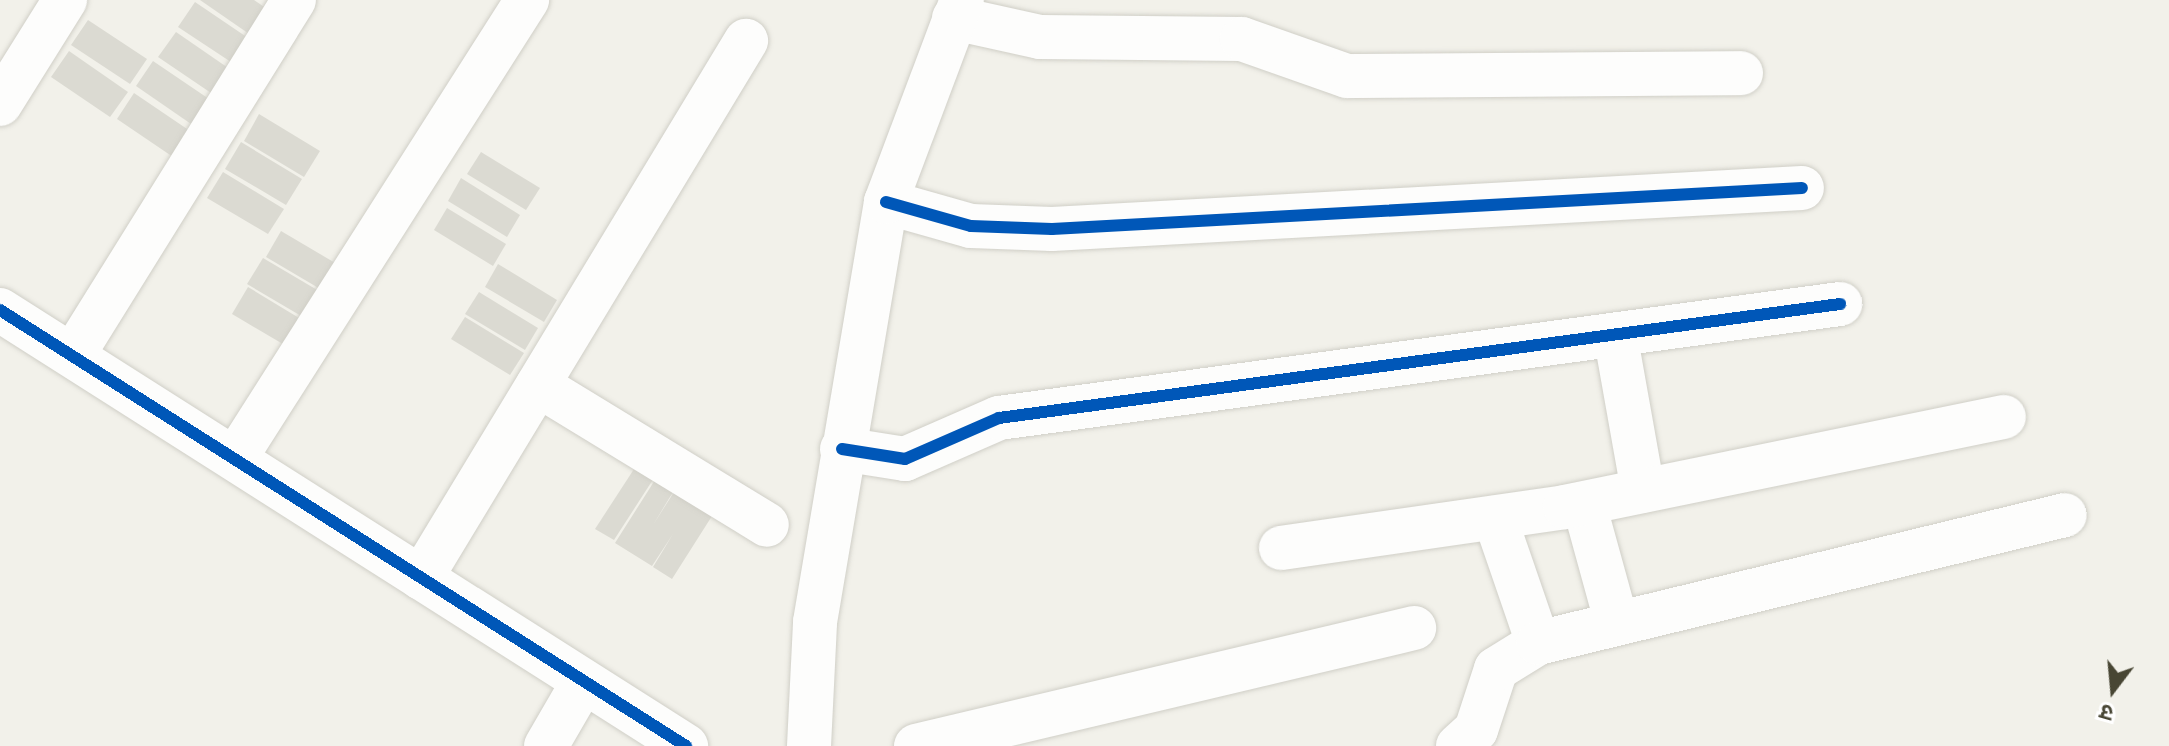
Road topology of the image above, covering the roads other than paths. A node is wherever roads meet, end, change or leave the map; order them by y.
1 (65, 0) edge
2 (294, 0) edge
3 (527, 0) edge
4 (958, 9) edge
5 (746, 41) dead end
6 (1741, 73) dead end
7 (0, 104) edge
8 (1802, 188) dead end
9 (886, 202) junction
10 (1840, 304) dead end
11 (0, 310) edge
12 (1616, 339) junction
13 (73, 355) junction
14 (538, 385) junction
15 (2004, 417) dead end
16 (842, 449) junction
17 (236, 457) junction
18 (1643, 491) junction
19 (1584, 504) junction
20 (2065, 515) dead end
21 (1495, 518) junction
22 (767, 525) dead end
23 (1281, 548) dead end
24 (421, 578) junction
25 (1617, 624) junction
26 (1414, 628) dead end
27 (1538, 643) junction
28 (582, 684) junction
29 (546, 746) edge
30 (686, 746) edge
31 (809, 746) edge
32 (916, 746) edge
33 (1458, 746) edge

1 - 7 street
2 - 13 street
3 - 17 street
4 - 6 street
4 - 9 street
5 - 14 street
8 - 9 street
9 - 16 street
10 - 12 street
11 - 13 street
12 - 16 street
12 - 18 street
13 - 17 street
14 - 22 street
14 - 24 street
15 - 18 street
16 - 31 street
17 - 24 street
18 - 19 street
19 - 21 street
19 - 25 street
20 - 25 street
21 - 23 street
21 - 27 street
24 - 28 street
25 - 27 street
26 - 32 street
27 - 33 street
28 - 29 street
28 - 30 street

